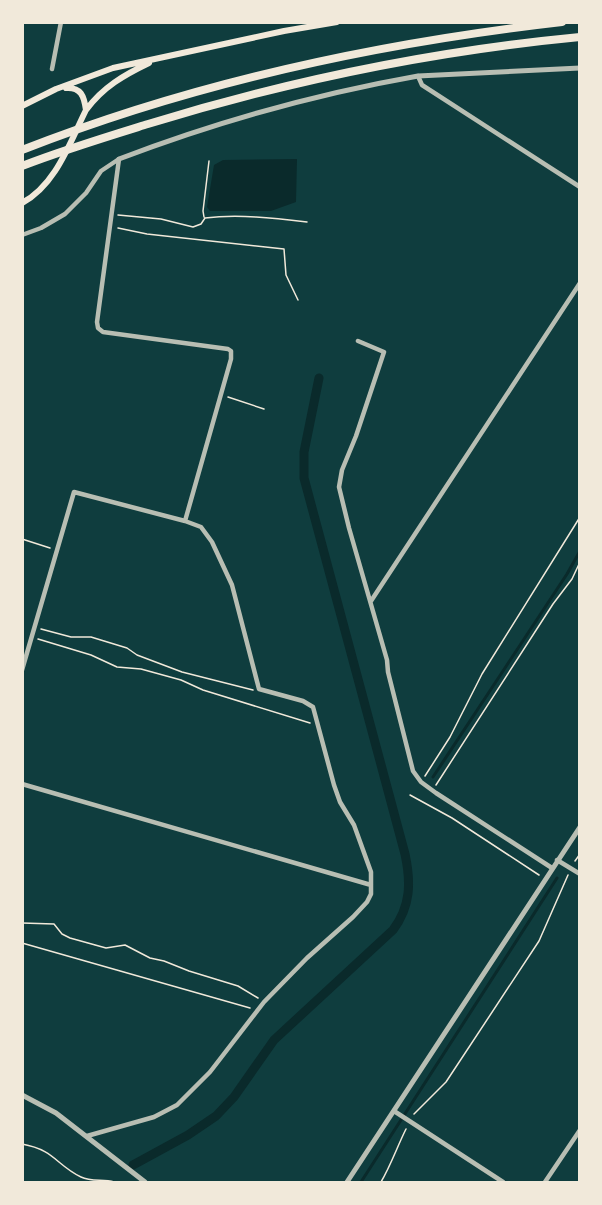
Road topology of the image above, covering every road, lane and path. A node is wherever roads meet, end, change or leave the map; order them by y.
1 (61, 22) edge
2 (282, 22) edge
3 (337, 22) edge
4 (562, 22) edge
5 (284, 32) junction
6 (579, 37) edge
7 (157, 59) junction
8 (579, 68) edge
9 (52, 69) dead end
10 (418, 76) junction
11 (56, 89) junction
12 (22, 106) edge
13 (86, 110) junction
14 (22, 150) edge
15 (119, 159) junction
16 (209, 161) dead end
17 (22, 166) edge
18 (579, 187) edge
19 (22, 203) edge
20 (112, 213) junction
21 (205, 218) junction
22 (308, 222) dead end
23 (110, 227) junction
24 (22, 235) edge
25 (579, 283) edge
26 (298, 300) dead end
27 (358, 341) dead end
28 (220, 395) junction
29 (264, 409) dead end
30 (579, 517) edge
31 (185, 521) junction
32 (22, 539) edge
33 (57, 550) junction
34 (579, 562) edge
35 (371, 601) junction
36 (34, 628) junction
37 (32, 637) junction
38 (22, 670) edge
39 (259, 689) junction
40 (319, 726) junction
41 (421, 782) junction
42 (22, 784) edge
43 (432, 790) junction
44 (410, 795) dead end
45 (579, 827) edge
46 (579, 854) edge
47 (557, 861) junction
48 (552, 868) junction
49 (571, 869) junction
50 (579, 874) edge
51 (545, 879) junction
52 (371, 885) junction
53 (22, 923) edge
54 (22, 943) edge
55 (264, 1002) junction
56 (257, 1010) junction
57 (22, 1095) edge
58 (394, 1111) junction
59 (410, 1121) junction
60 (579, 1130) edge
61 (87, 1136) junction
62 (22, 1144) edge
63 (114, 1182) edge
64 (145, 1182) edge
65 (347, 1182) edge
66 (381, 1182) edge
67 (503, 1182) edge
68 (545, 1182) edge

1 - 9 street
2 - 5 street
3 - 5 main road
4 - 14 highway
5 - 7 main road
6 - 17 highway
7 - 11 main road
7 - 13 main road
8 - 10 street
10 - 15 street
10 - 18 street
11 - 12 main road
11 - 13 main road
13 - 19 main road
15 - 20 street
15 - 24 street
16 - 21 path
20 - 21 path
20 - 23 street
21 - 22 path
23 - 26 path
23 - 28 street
25 - 35 street
27 - 35 street
28 - 29 path
28 - 31 street
30 - 41 path
31 - 33 street
31 - 39 street
32 - 33 path
33 - 36 street
34 - 43 path
35 - 41 street
36 - 37 street
36 - 39 path
37 - 38 street
37 - 40 path
39 - 40 street
40 - 52 street
41 - 43 street
42 - 52 street
43 - 48 street
44 - 51 path
45 - 47 street
46 - 49 path
47 - 48 street
47 - 49 street
48 - 51 street
49 - 50 street
49 - 59 path
51 - 58 street
52 - 55 street
53 - 55 path
54 - 56 path
55 - 56 street
56 - 61 street
57 - 61 street
58 - 59 street
58 - 65 street
59 - 66 path
59 - 67 street
60 - 68 street
61 - 64 street
62 - 63 path

